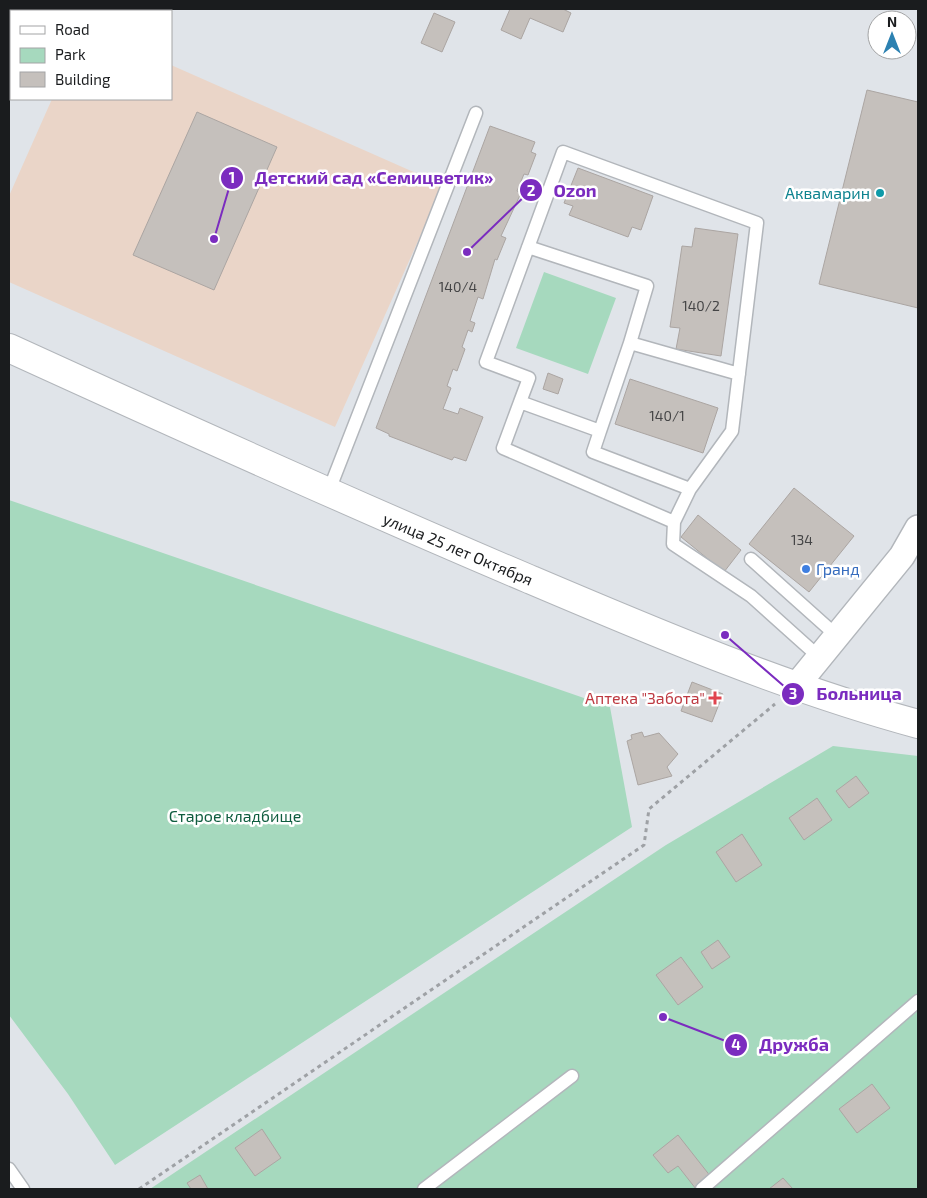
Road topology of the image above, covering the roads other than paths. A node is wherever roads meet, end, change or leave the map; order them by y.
1 (476, 113) dead end
2 (528, 247) junction
3 (630, 343) junction
4 (9, 348) edge
5 (739, 374) junction
6 (520, 402) junction
7 (600, 432) junction
8 (690, 489) junction
9 (328, 494) junction
10 (674, 522) junction
11 (918, 528) edge
12 (751, 559) dead end
13 (836, 636) junction
14 (819, 657) junction
15 (796, 686) junction
16 (918, 724) edge
17 (918, 1001) edge
18 (572, 1076) dead end
19 (9, 1169) edge
20 (23, 1189) edge
21 (424, 1189) edge
22 (702, 1189) edge

1 - 9 lane
2 - 3 lane
2 - 5 lane
2 - 6 lane
3 - 5 lane
3 - 7 lane
4 - 9 street, улица 25 лет Октября
5 - 8 lane
6 - 7 lane
6 - 10 lane
7 - 8 lane
8 - 10 lane
9 - 15 street, улица 25 лет Октября
10 - 14 lane
11 - 13 street
12 - 13 lane
13 - 14 street
14 - 15 street
15 - 16 street, улица 25 лет Октября
17 - 22 lane
18 - 21 lane
19 - 20 lane

